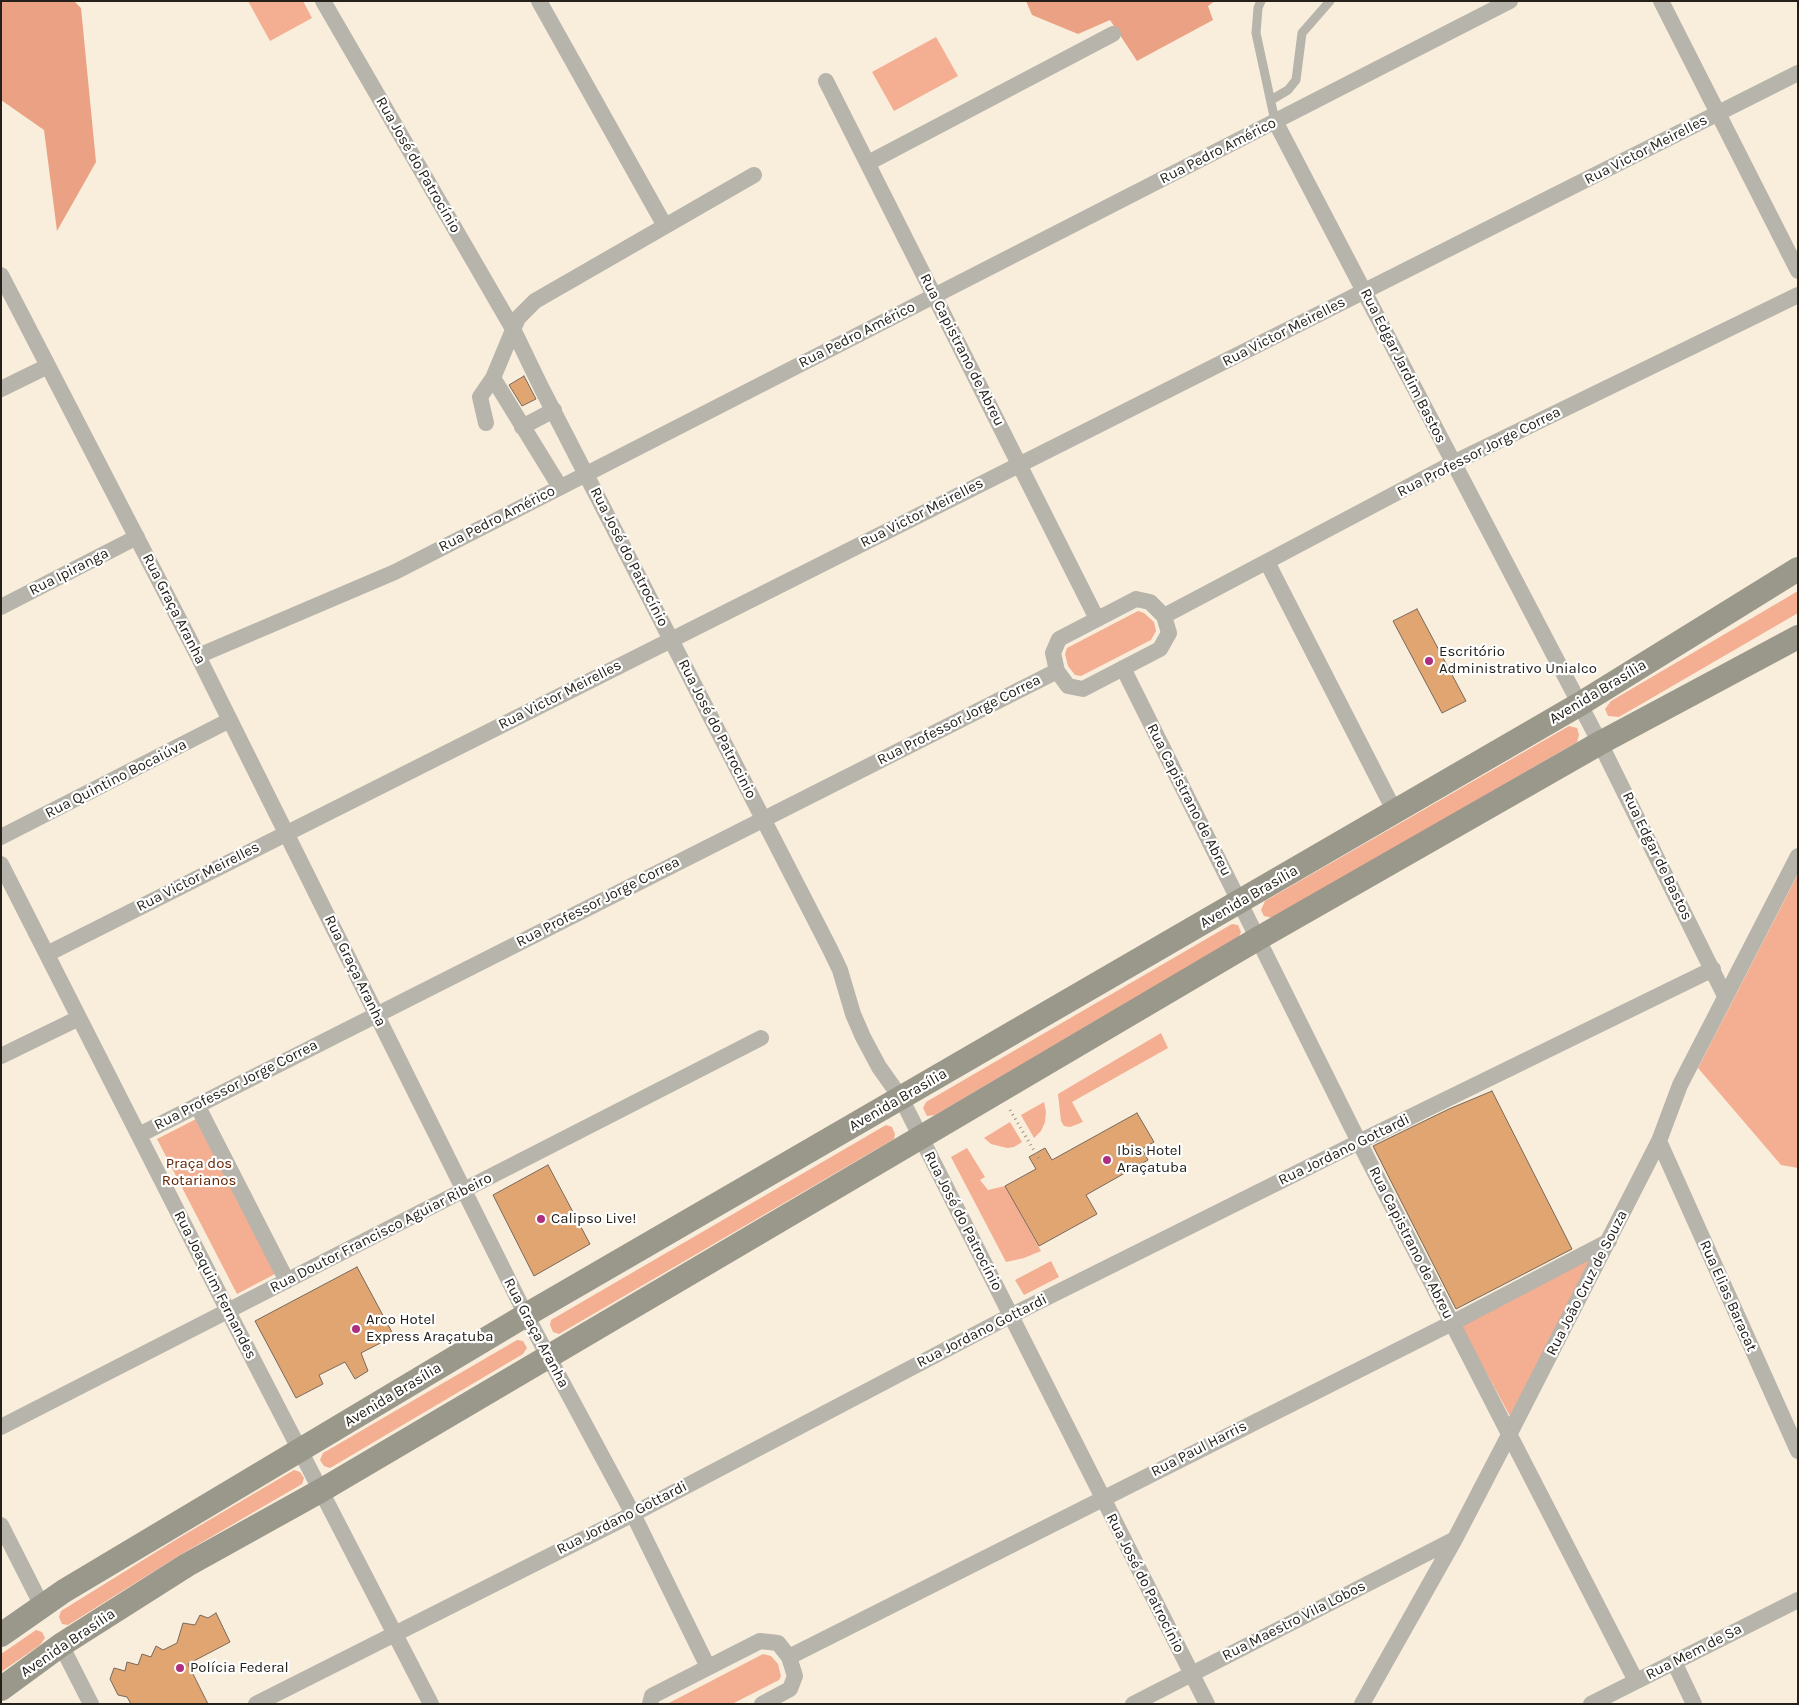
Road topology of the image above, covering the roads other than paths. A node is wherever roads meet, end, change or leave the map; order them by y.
1 (323, 1) edge
2 (539, 1) edge
3 (1261, 1) edge
4 (1330, 1) edge
5 (1510, 1) edge
6 (1661, 1) edge
7 (1113, 34) dead end
8 (1798, 73) edge
9 (826, 81) dead end
10 (1271, 100) junction
11 (1718, 114) junction
12 (1276, 121) junction
13 (868, 163) junction
14 (754, 175) dead end
15 (665, 226) junction
16 (1798, 271) edge
17 (1, 275) edge
18 (1364, 291) junction
19 (1798, 295) edge
20 (934, 296) junction
21 (513, 329) junction
22 (48, 366) junction
23 (493, 378) junction
24 (1, 389) edge
25 (554, 410) junction
26 (486, 423) dead end
27 (522, 427) junction
28 (1453, 463) junction
29 (1019, 465) junction
30 (587, 474) junction
31 (560, 487) junction
32 (137, 537) junction
33 (1267, 562) junction
34 (1798, 569) edge
35 (1, 606) edge
36 (1164, 616) junction
37 (1097, 619) junction
38 (1798, 637) edge
39 (670, 640) junction
40 (198, 656) junction
41 (1123, 668) junction
42 (1057, 671) junction
43 (1580, 704) junction
44 (230, 720) junction
45 (1600, 743) junction
46 (1394, 812) junction
47 (763, 819) junction
48 (286, 833) junction
49 (1, 837) edge
50 (1798, 856) edge
51 (1, 864) edge
52 (1240, 902) junction
53 (1259, 938) junction
54 (47, 954) junction
55 (1713, 969) junction
56 (1725, 996) junction
57 (376, 1014) junction
58 (80, 1018) junction
59 (761, 1038) dead end
60 (1, 1056) edge
61 (902, 1098) junction
62 (197, 1105) junction
63 (139, 1135) junction
64 (922, 1138) junction
65 (1659, 1141) junction
66 (1359, 1142) junction
67 (464, 1190) junction
68 (1608, 1241) junction
69 (287, 1281) junction
70 (228, 1311) junction
71 (526, 1315) junction
72 (1010, 1316) junction
73 (1452, 1323) junction
74 (548, 1356) junction
75 (1, 1427) edge
76 (1510, 1434) junction
77 (301, 1450) junction
78 (1798, 1451) edge
79 (322, 1490) junction
80 (1102, 1498) junction
81 (633, 1514) junction
82 (1, 1526) edge
83 (1455, 1539) junction
84 (1798, 1600) edge
85 (42, 1606) junction
86 (395, 1634) junction
87 (1, 1635) edge
88 (61, 1645) junction
89 (789, 1657) junction
90 (1674, 1662) junction
91 (708, 1667) junction
92 (1191, 1674) junction
93 (1636, 1681) junction
94 (1, 1688) edge
95 (91, 1704) edge
96 (256, 1704) edge
97 (431, 1704) edge
98 (650, 1704) edge
99 (762, 1704) edge
100 (1134, 1704) edge
101 (1207, 1704) edge
102 (1362, 1704) edge
103 (1591, 1704) edge
104 (1694, 1704) edge

1 - 21 street, Rua José do Patrocínio
2 - 15 street
3 - 10 lane
4 - 10 lane
5 - 12 street, Rua Pedro Américo
6 - 11 street
7 - 13 street
8 - 11 street, Rua Victor Meirelles
9 - 13 street, Rua Capistrano de Abreu
10 - 12 lane
11 - 16 street
11 - 18 street, Rua Victor Meirelles
12 - 18 street, Rua Edgar Jardim Bastos
12 - 20 street, Rua Pedro Américo
13 - 20 street, Rua Capistrano de Abreu
14 - 15 street
15 - 21 street
17 - 22 street, Rua Graça Aranha
18 - 28 street, Rua Edgar Jardim Bastos
18 - 29 street, Rua Victor Meirelles
19 - 28 street, Rua Professor Jorge Correa
20 - 29 street, Rua Capistrano de Abreu
20 - 30 street, Rua Pedro Américo
21 - 23 street
21 - 25 street
22 - 24 street
22 - 32 street, Rua Graça Aranha
23 - 26 street
23 - 27 street
25 - 27 street
25 - 30 street
27 - 31 street
28 - 33 street, Rua Professor Jorge Correa
28 - 43 street, Rua Edgar Jardim Bastos
29 - 37 street, Rua Capistrano de Abreu
29 - 39 street, Rua Victor Meirelles
30 - 31 street, Rua Pedro Américo
30 - 39 street, Rua José do Patrocínio
31 - 40 street, Rua Pedro Américo
32 - 35 street, Rua Ipiranga
32 - 40 street, Rua Graça Aranha
33 - 36 street, Rua Professor Jorge Correa
33 - 46 street
34 - 43 main road, Avenida Brasília
36 - 37 street, Rua Professor Jorge Correa
36 - 41 street, Rua Professor Jorge Correa
37 - 42 street, Rua Professor Jorge Correa
38 - 45 main road, Avenida Brasília
39 - 47 street, Rua José do Patrocinio
39 - 48 street, Rua Victor Meirelles
40 - 44 street, Rua Graça Aranha
41 - 42 street, Rua Professor Jorge Correa
41 - 52 street, Rua Capistrano de Abreu
42 - 47 street, Rua Professor Jorge Correa
43 - 45 street, Rua Edgar Jardim Bastos
43 - 46 main road, Avenida Brasília
44 - 48 street, Rua Graça Aranha
44 - 49 street, Rua Quintino Bocaiúva
45 - 53 main road, Avenida Brasília
45 - 55 street, Rua Edgar de Bastos
46 - 52 main road, Avenida Brasília
47 - 57 street, Rua Professor Jorge Correa
47 - 61 street, Rua José do Patrocínio
48 - 54 street, Rua Victor Meirelles
48 - 57 street, Rua Graça Aranha
50 - 56 street, Rua João Cruz de Souza
51 - 54 street, Rua Joaquim Fernandes
52 - 53 street, Rua Capistrano de Abreu
52 - 61 main road, Avenida Brasília
53 - 64 main road, Avenida Brasília
53 - 66 street, Rua Capistrano de Abreu
54 - 58 street, Rua Joaquim Fernandes
55 - 56 street, Rua Edgar de Bastos
55 - 66 street, Rua Jordano Gottardi
56 - 65 street, Rua João Cruz de Souza
57 - 62 street, Rua Professor Jorge Correa
57 - 67 street, Rua Graça Aranha
58 - 60 street
58 - 63 street, Rua Joaquim Fernandes
59 - 67 street, Rua Doutor Francisco Aguiar Ribeiro
61 - 64 street, Rua José do Patrocínio
61 - 71 main road, Avenida Brasília
62 - 63 street, Rua Professor Jorge Correa
62 - 69 street
63 - 70 street, Rua Joaquim Fernandes
64 - 72 street, Rua José do Patrocínio
64 - 74 main road, Avenida Brasília
65 - 68 street, Rua João Cruz de Souza
65 - 78 street, Rua Elias Baracat
66 - 72 street, Rua Jordano Gottardi
66 - 73 street, Rua Capistrano de Abreu
67 - 69 street, Rua Doutor Francisco Aguiar Ribeiro
67 - 71 street, Rua Graça Aranha
68 - 73 street, Rua Paul Harris
68 - 76 street, Rua João Cruz de Souza
69 - 70 street, Rua Doutor Francisco Aguiar Ribeiro
70 - 75 street, Rua Doutor Francisco Aguiar Ribeiro
70 - 77 street, Rua Joaquim Fernandes
71 - 74 street, Rua Graça Aranha
71 - 77 main road, Avenida Brasília
72 - 80 street, Rua José do Patrocínio
72 - 81 street, Rua Jordano Gottardi
73 - 76 street, Rua Capistrano de Abreu
73 - 80 street, Rua Paul Harris
74 - 79 main road, Avenida Brasília
74 - 81 street, Rua Graça Aranha
76 - 83 street, Rua João Cruz de Souza
76 - 93 street, Rua Capistrano de Abreu
77 - 79 street, Rua Joaquim Fernandes
77 - 85 main road, Avenida Brasília
79 - 86 street, Rua Joaquim Fernandes
79 - 88 main road, Avenida Brasília
80 - 89 street, Rua Paul Harris
80 - 92 street, Rua José do Patrocínio
81 - 86 street, Rua Jordano Gottardi
81 - 91 street, Rua Graça Aranha
82 - 85 street
83 - 92 street, Rua Maestro Vila Lobos
83 - 102 street, Rua João Cruz de Souza
84 - 90 street, Rua Mem de Sa
85 - 87 main road, Avenida Brasília
86 - 96 street, Rua Jordano Gottardi
86 - 97 street, Rua Joaquim Fernandes
88 - 94 main road, Avenida Brasília
88 - 95 street
89 - 91 street
89 - 99 street
90 - 93 street, Rua Mem de Sa
90 - 104 street
91 - 98 street
92 - 100 street, Rua Maestro Vila Lobos
92 - 101 street, Rua José do Patrocínio
93 - 103 street, Rua Mem de Sa

